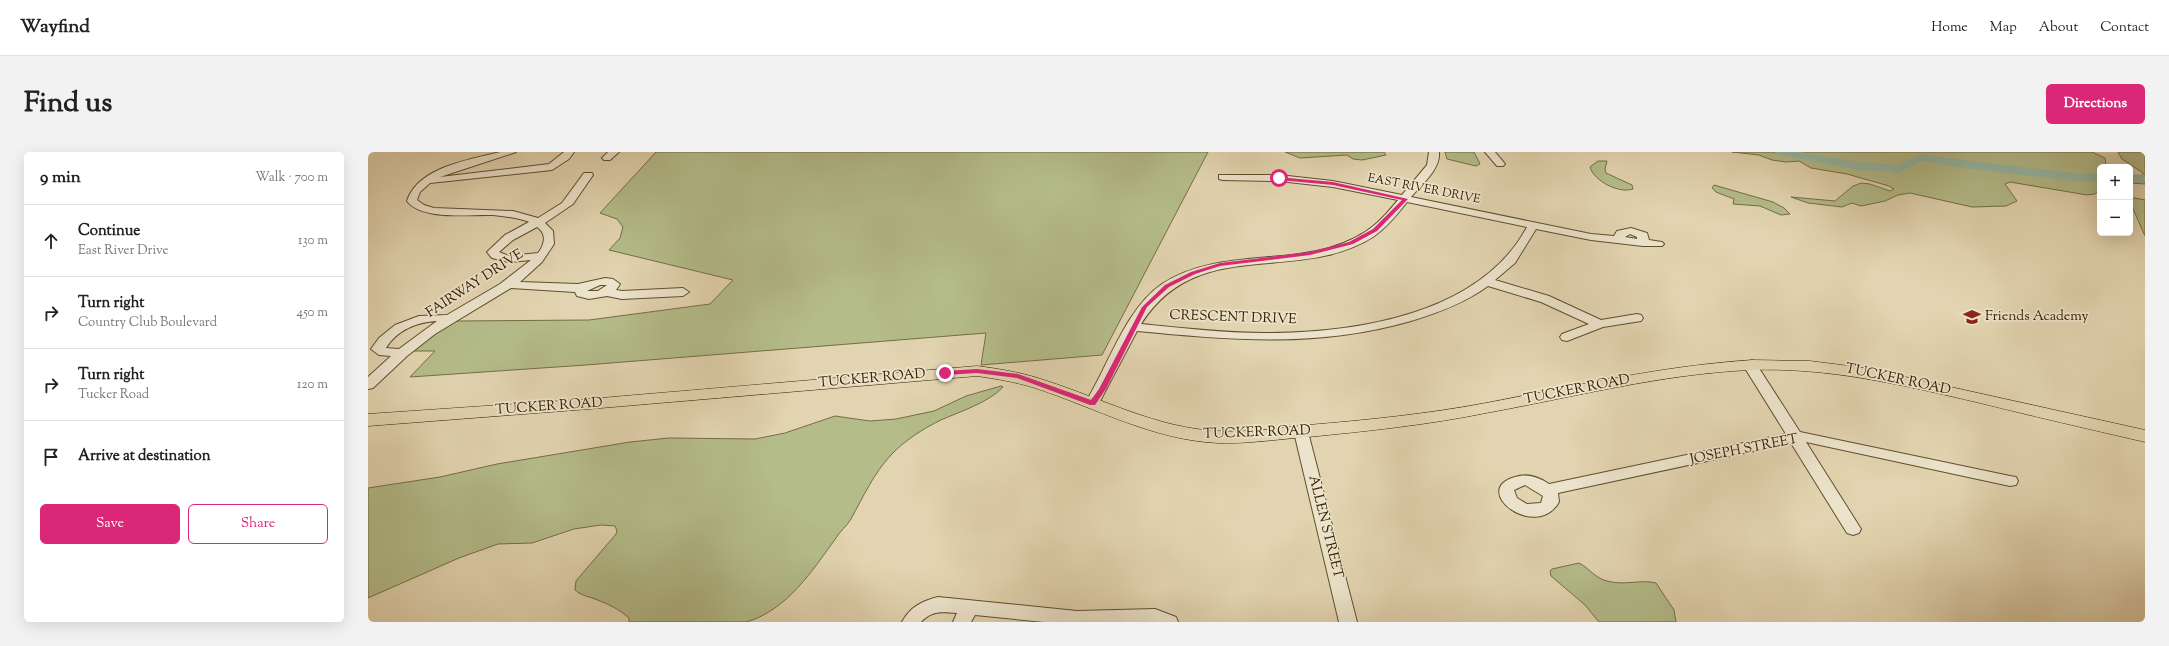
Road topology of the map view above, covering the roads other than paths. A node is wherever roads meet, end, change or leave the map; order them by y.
1 (512, 152) edge
2 (569, 152) edge
3 (1434, 152) edge
4 (1490, 152) edge
5 (1500, 164) dead end
6 (588, 175) dead end
7 (1223, 177) dead end
8 (426, 181) junction
9 (1405, 199) junction
10 (539, 222) junction
11 (1533, 225) junction
12 (1658, 244) dead end
13 (541, 256) junction
14 (1487, 282) junction
15 (506, 284) junction
16 (683, 292) dead end
17 (1637, 318) dead end
18 (449, 319) junction
19 (1600, 324) junction
20 (1134, 327) junction
21 (1567, 337) dead end
22 (400, 353) junction
23 (1750, 365) junction
24 (368, 385) edge
25 (1092, 403) junction
26 (368, 420) edge
27 (1301, 432) junction
28 (2145, 436) edge
29 (1795, 437) junction
30 (2010, 481) dead end
31 (1548, 490) dead end
32 (1853, 529) dead end
33 (965, 615) edge
34 (911, 622) edge
35 (1169, 622) edge
36 (1348, 622) edge

1 - 8 street
2 - 8 street
3 - 9 street
4 - 5 street
6 - 10 street
7 - 9 street, EAST RIVER DRIVE
8 - 10 street
9 - 11 street, EAST RIVER DRIVE
9 - 20 street
10 - 13 street, FAIRWAY DRIVE
10 - 13 street
11 - 12 street, EAST RIVER DRIVE
11 - 14 street, CRESCENT DRIVE
13 - 15 street, FAIRWAY DRIVE
14 - 19 street
14 - 20 street, CRESCENT DRIVE
15 - 16 street
15 - 18 street, FAIRWAY DRIVE
17 - 19 street
18 - 22 street, FAIRWAY DRIVE
18 - 22 street
19 - 21 street
20 - 25 street
22 - 24 street, FAIRWAY DRIVE
23 - 27 main road, TUCKER ROAD
23 - 28 main road, TUCKER ROAD
23 - 29 street
25 - 26 main road, TUCKER ROAD
25 - 27 main road, TUCKER ROAD
27 - 36 street, ALLEN STREET
29 - 30 street, JOSEPH STREET
29 - 31 street, JOSEPH STREET
29 - 32 street
33 - 34 street
33 - 35 street

